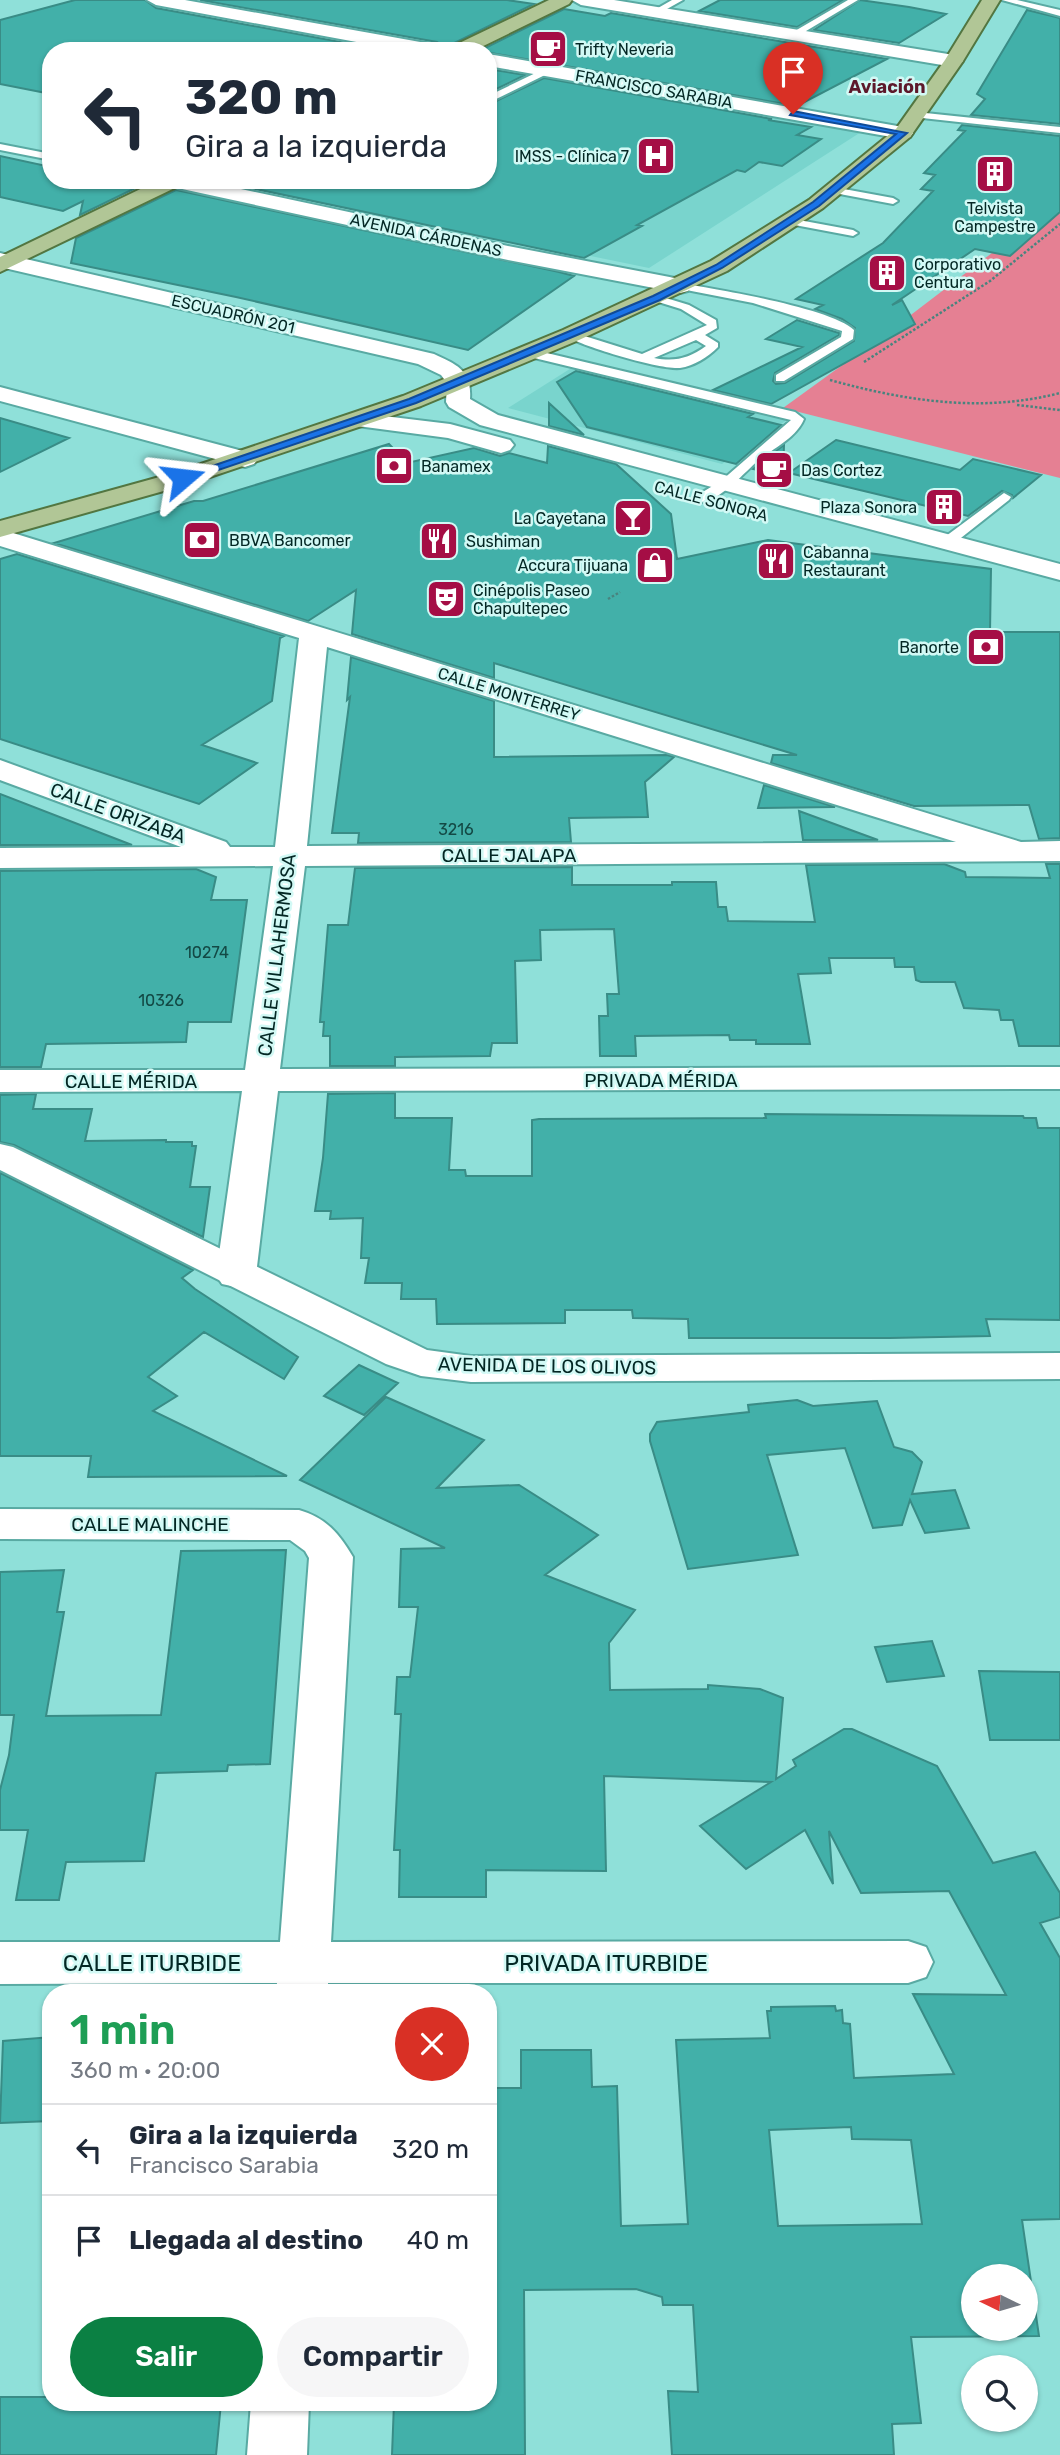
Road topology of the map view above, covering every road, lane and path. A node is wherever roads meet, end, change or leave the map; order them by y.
1 (156, 0) edge
2 (563, 0) edge
3 (581, 0) edge
4 (679, 0) edge
5 (854, 0) edge
6 (991, 0) edge
7 (1006, 0) edge
8 (655, 12) junction
9 (1060, 13) edge
10 (793, 35) junction
11 (387, 42) edge
12 (477, 42) edge
13 (954, 61) junction
14 (497, 62) edge
15 (546, 71) junction
16 (497, 96) edge
17 (916, 114) junction
18 (1060, 130) edge
19 (903, 133) junction
20 (0, 147) edge
21 (42, 155) edge
22 (155, 189) edge
23 (209, 189) edge
24 (833, 190) junction
25 (893, 201) dead end
26 (788, 221) junction
27 (1060, 224) edge
28 (853, 233) dead end
29 (2, 263) edge
30 (680, 286) junction
31 (656, 298) junction
32 (571, 335) junction
33 (696, 335) junction
34 (530, 353) junction
35 (646, 357) junction
36 (856, 367) dead end
37 (794, 370) junction
38 (844, 374) dead end
39 (780, 379) dead end
40 (833, 381) junction
41 (458, 383) junction
42 (1060, 393) edge
43 (0, 394) edge
44 (1006, 404) junction
45 (1060, 410) edge
46 (359, 420) junction
47 (245, 459) junction
48 (726, 484) junction
49 (1004, 497) dead end
50 (701, 499) junction
51 (0, 529) edge
52 (0, 537) edge
53 (947, 542) junction
54 (1060, 572) edge
55 (620, 592) dead end
56 (1060, 595) edge
57 (608, 599) dead end
58 (314, 634) junction
59 (0, 769) edge
60 (1060, 850) edge
61 (1018, 851) junction
62 (290, 856) junction
63 (236, 857) junction
64 (0, 858) edge
65 (1060, 1078) edge
66 (0, 1082) edge
67 (261, 1082) junction
68 (0, 1154) edge
69 (236, 1275) junction
70 (1060, 1366) edge
71 (0, 1524) edge
72 (908, 1962) dead end
73 (0, 1963) edge
74 (302, 1978) edge
75 (280, 2411) edge
76 (277, 2455) edge

1 - 11 street
2 - 12 main road
3 - 8 street
4 - 8 lane
5 - 10 lane
6 - 13 main road
7 - 9 lane
8 - 10 street
10 - 13 street
13 - 17 main road
14 - 15 street, FRANCISCO SARABIA
15 - 16 lane
15 - 19 street, FRANCISCO SARABIA
17 - 18 lane
17 - 19 main road
19 - 24 main road
20 - 21 lane
22 - 29 main road
23 - 30 street, AVENIDA CÁRDENAS
24 - 25 lane
24 - 26 main road
26 - 28 lane
26 - 30 main road
27 - 36 path
29 - 41 street, ESCUADRÓN 201
30 - 31 main road
30 - 37 lane
31 - 32 main road
31 - 33 lane
32 - 34 main road
32 - 35 lane
33 - 35 lane
33 - 35 lane
34 - 41 main road
34 - 48 lane
37 - 39 lane
37 - 40 path
38 - 40 path
40 - 44 path
41 - 46 main road
41 - 48 street, CALLE SONORA
42 - 44 path
43 - 47 street
44 - 45 path
46 - 47 main road
46 - 50 street, CALLE SONORA
47 - 51 main road
48 - 50 lane
48 - 53 street, CALLE SONORA
49 - 53 lane
50 - 56 street, CALLE SONORA
52 - 58 street, CALLE MONTERREY
53 - 54 street, CALLE SONORA
55 - 57 path
58 - 61 street, CALLE MONTERREY
58 - 62 street, CALLE VILLAHERMOSA
59 - 63 street, CALLE ORIZABA
60 - 61 street, CALLE JALAPA
61 - 62 street, CALLE JALAPA
62 - 63 street, CALLE JALAPA
62 - 67 street, CALLE VILLAHERMOSA
63 - 64 street, CALLE JALAPA
65 - 67 street, PRIVADA MÉRIDA
66 - 67 street, CALLE MÉRIDA
67 - 69 street, CALLE VILLAHERMOSA
68 - 69 street, AVENIDA DE LOS OLIVOS
69 - 70 street, AVENIDA DE LOS OLIVOS
71 - 74 street, CALLE MALINCHE
72 - 74 street, PRIVADA ITURBIDE
73 - 74 street, CALLE ITURBIDE
75 - 76 street

